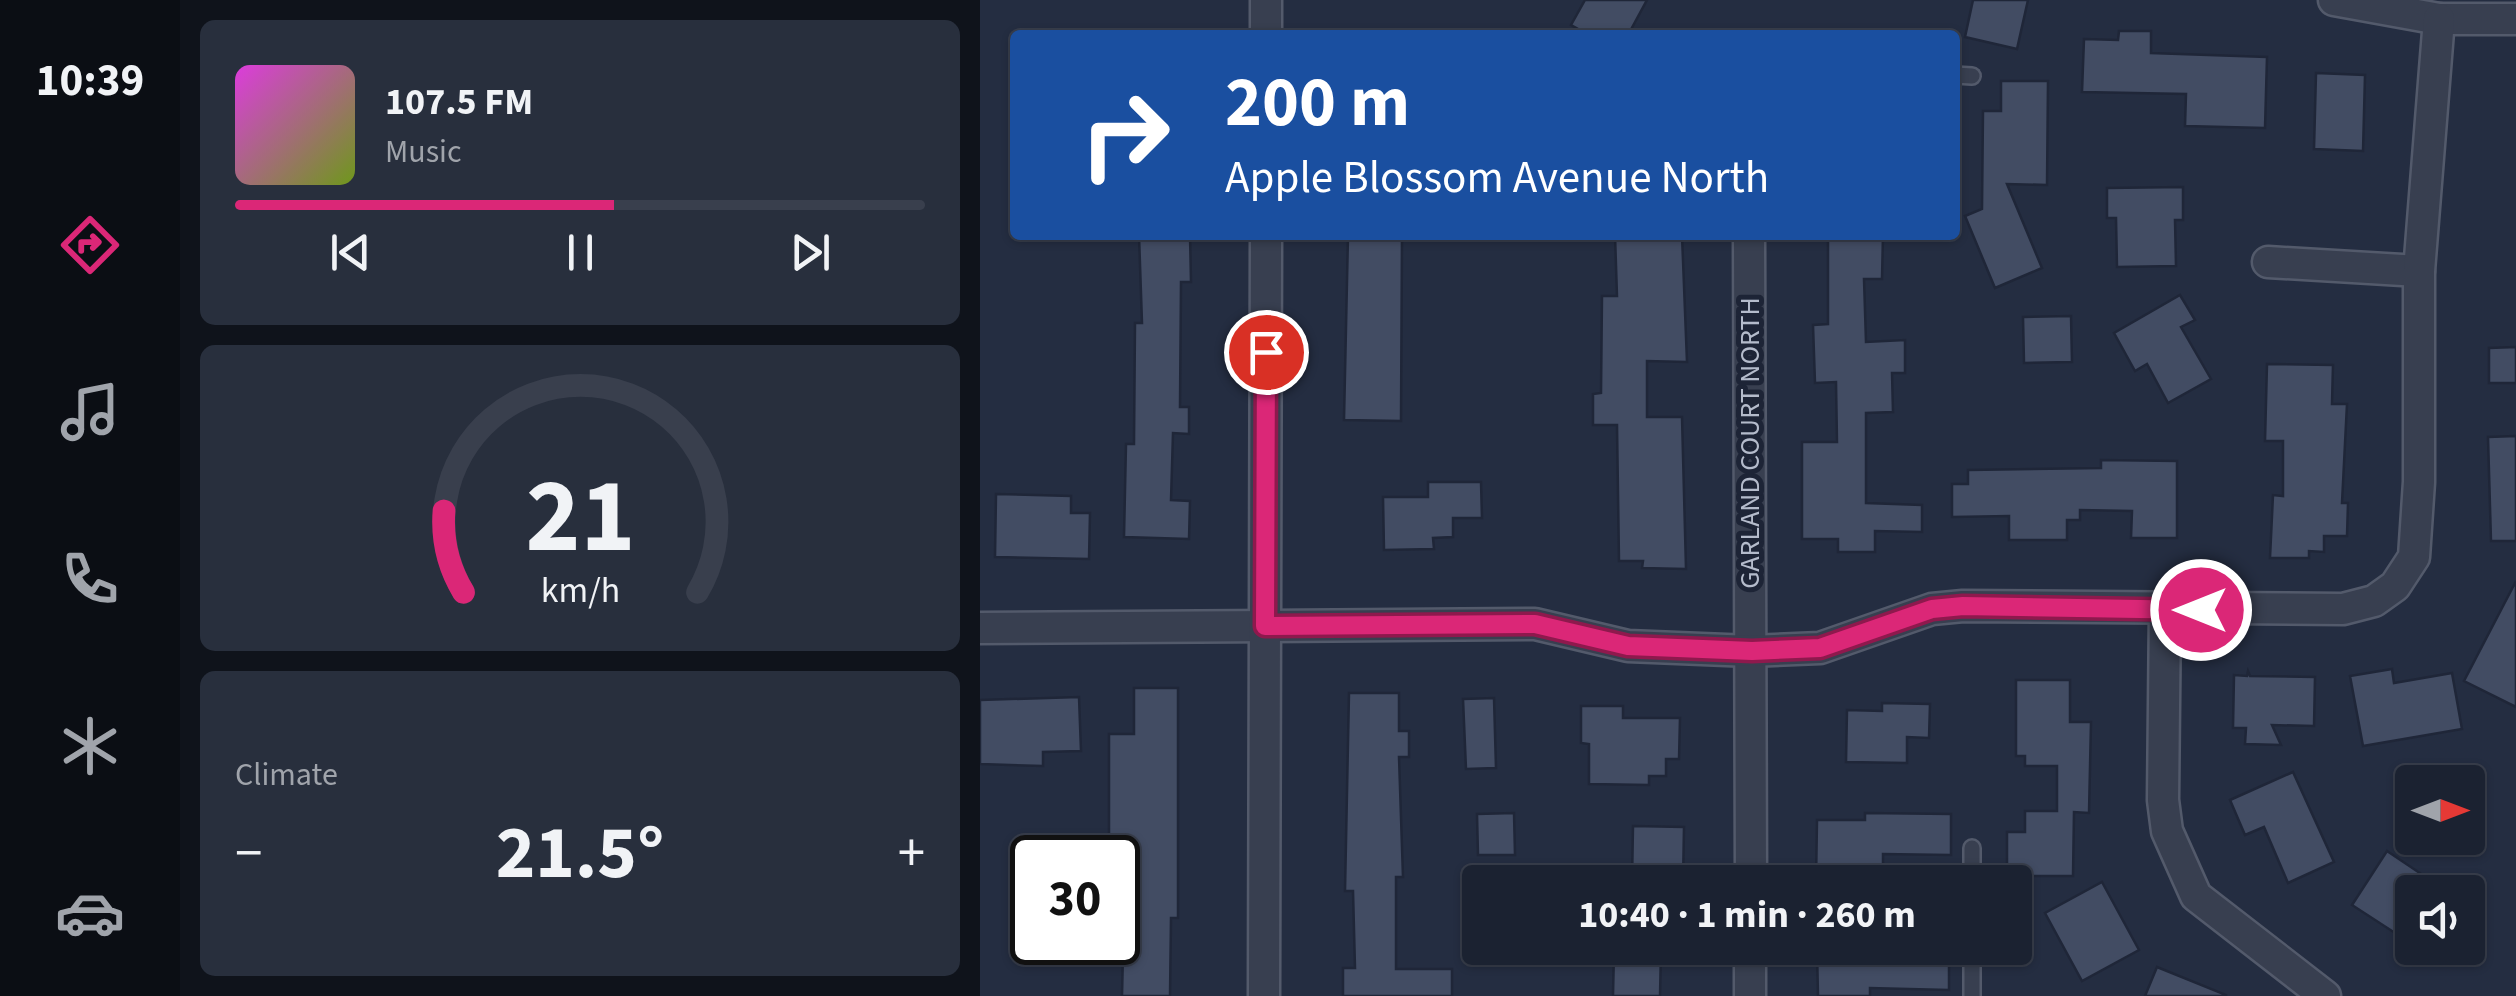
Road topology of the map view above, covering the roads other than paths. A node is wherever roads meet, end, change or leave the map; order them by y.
1 (1266, 0) edge
2 (2334, 0) edge
3 (2440, 19) junction
4 (2516, 19) edge
5 (1266, 30) edge
6 (1266, 240) edge
7 (1749, 240) edge
8 (2268, 262) dead end
9 (2419, 271) junction
10 (2165, 610) junction
11 (1265, 626) junction
12 (980, 628) edge
13 (1752, 651) junction
14 (1972, 848) dead end
15 (1751, 865) edge
16 (1972, 865) edge
17 (1750, 965) edge
18 (1972, 965) edge
19 (1264, 996) edge
20 (1750, 996) edge
21 (1972, 996) edge
22 (2324, 996) edge

1 - 5 street
2 - 3 street
3 - 4 street
3 - 9 street
6 - 11 street
7 - 13 street, GARLAND COURT NORTH
8 - 9 street
9 - 10 street
10 - 13 street
10 - 22 street
11 - 12 street
11 - 13 street
11 - 19 street
13 - 15 street, GARLAND COURT NORTH
14 - 16 lane
17 - 20 street
18 - 21 lane

